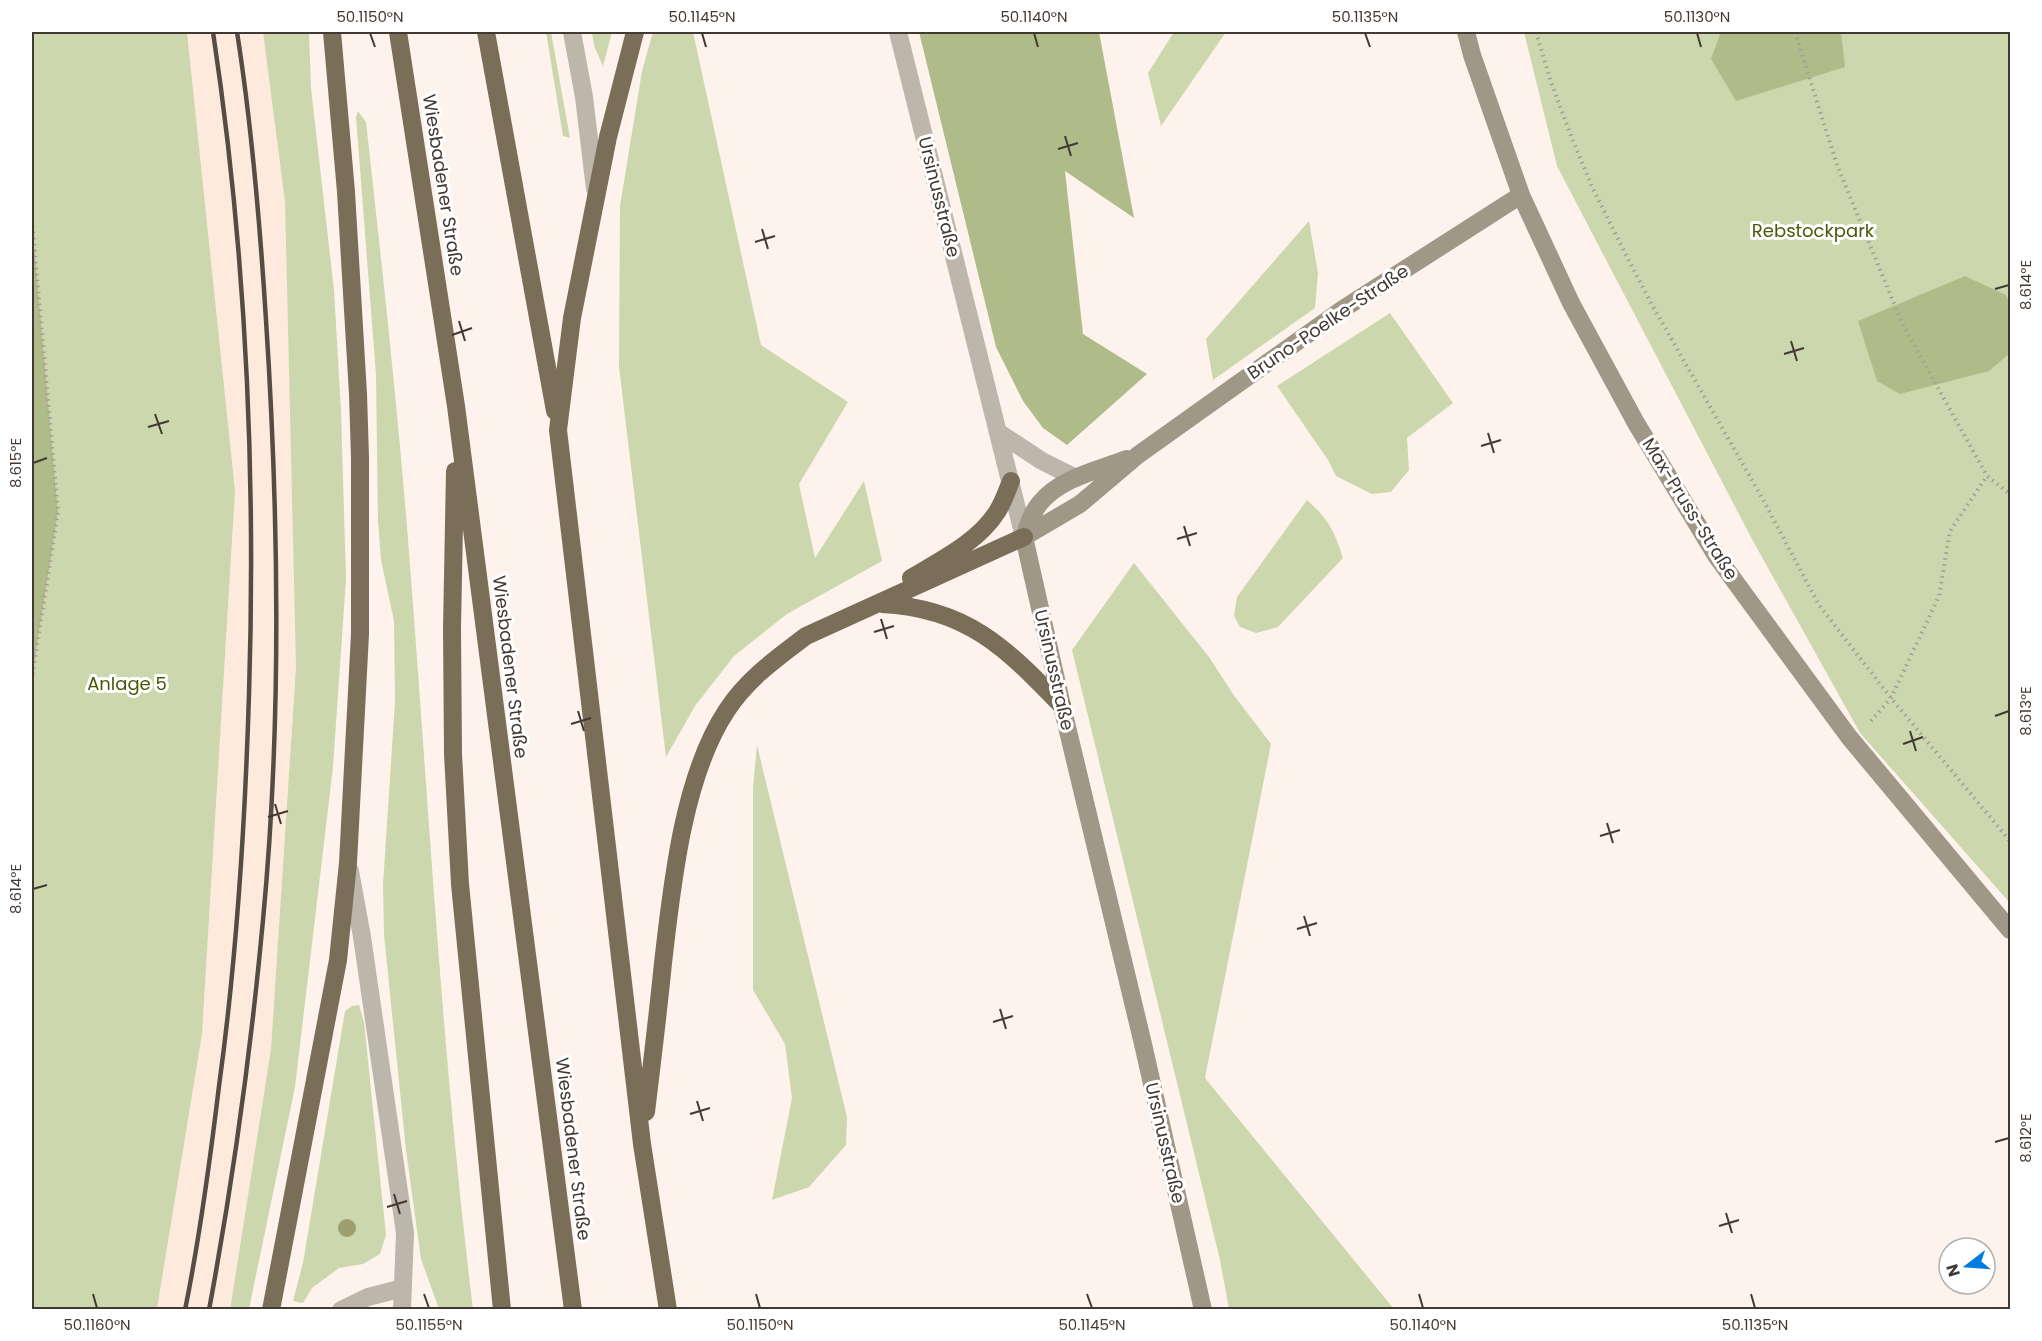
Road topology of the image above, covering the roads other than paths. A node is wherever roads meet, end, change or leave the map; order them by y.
1 (332, 32) edge
2 (398, 32) edge
3 (486, 32) edge
4 (572, 32) edge
5 (635, 32) edge
6 (898, 32) edge
7 (1466, 32) edge
8 (1521, 195) junction
9 (596, 197) junction
10 (456, 406) junction
11 (558, 430) junction
12 (998, 432) junction
13 (1138, 455) junction
14 (1076, 478) junction
15 (1011, 481) junction
16 (1024, 537) junction
17 (880, 604) junction
18 (843, 619) junction
19 (1062, 706) junction
20 (348, 863) junction
21 (2010, 930) edge
22 (642, 1144) junction
23 (403, 1288) junction
24 (343, 1309) edge
25 (271, 1310) edge
26 (402, 1310) edge
27 (413, 1310) edge
28 (502, 1310) edge
29 (573, 1310) edge
30 (668, 1310) edge
31 (1203, 1310) edge

1 - 20 highway
2 - 10 highway, Wiesbadener Straße
3 - 11 highway
4 - 9 street
5 - 9 highway
6 - 12 street, Ursinusstraße
7 - 8 main road, Max-Pruss-Straße
8 - 13 main road, Bruno-Poelke-Straße
8 - 21 main road, Max-Pruss-Straße
9 - 11 highway
10 - 28 highway
10 - 29 highway, Wiesbadener Straße
11 - 22 highway
12 - 14 street
12 - 15 street, Ursinusstraße
13 - 14 main road, Bruno-Poelke-Straße
13 - 16 main road, Bruno-Poelke-Straße
14 - 16 main road, Bruno-Poelke-Straße
15 - 16 street, Ursinusstraße
15 - 18 highway
16 - 17 highway
16 - 19 main road, Ursinusstraße
17 - 18 highway
17 - 19 highway
18 - 22 highway
19 - 31 main road, Ursinusstraße
20 - 23 street
20 - 25 highway
22 - 30 highway
23 - 24 street
23 - 26 street
23 - 27 street

